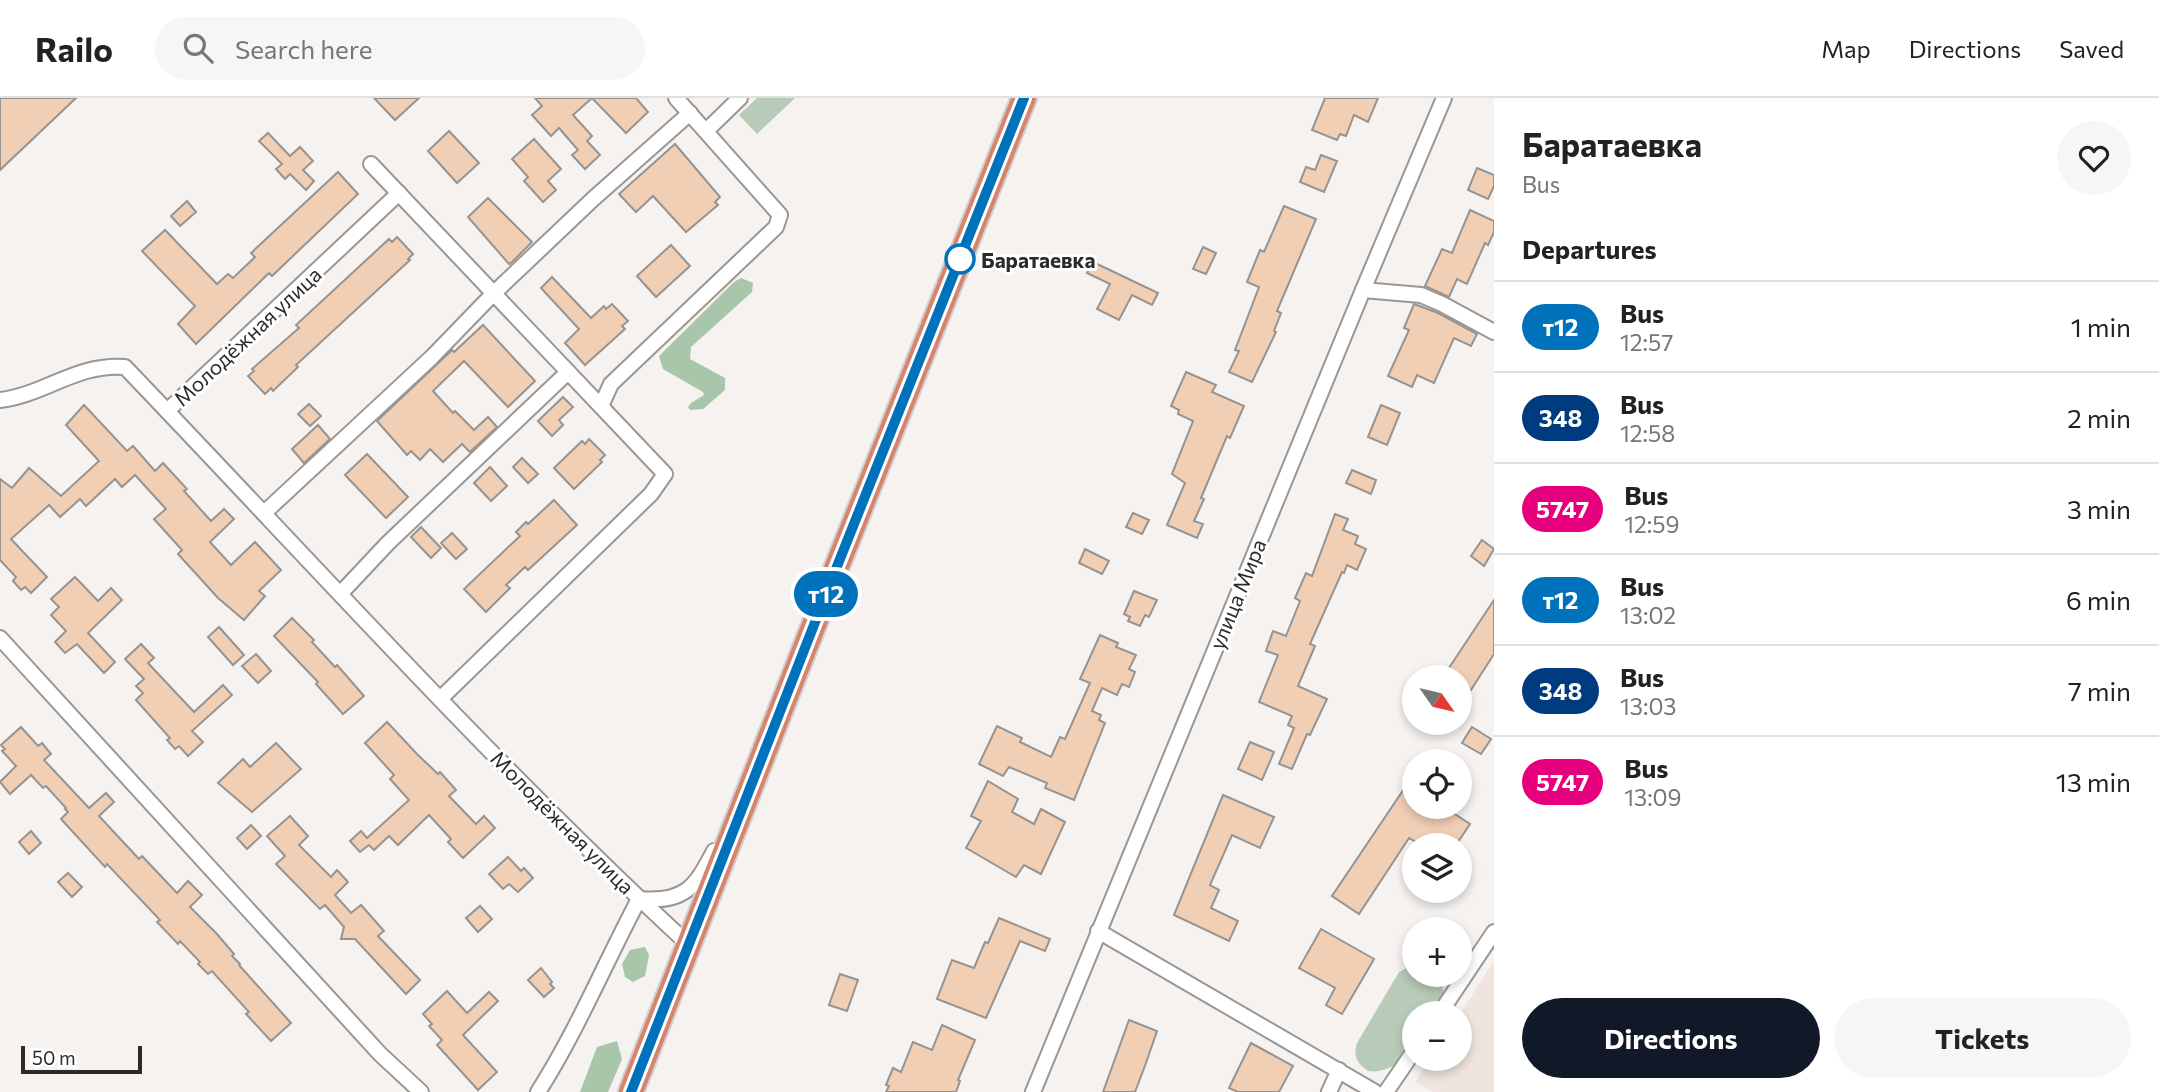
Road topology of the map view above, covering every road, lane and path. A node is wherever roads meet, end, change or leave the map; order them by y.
1 (676, 98) edge
2 (740, 98) edge
3 (1024, 98) edge
4 (1444, 98) edge
5 (690, 113) junction
6 (706, 131) junction
7 (371, 164) dead end
8 (399, 193) junction
9 (1363, 290) junction
10 (494, 293) junction
11 (1494, 332) edge
12 (568, 372) junction
13 (0, 400) edge
14 (601, 406) junction
15 (167, 411) junction
16 (264, 513) junction
17 (341, 593) junction
18 (0, 638) edge
19 (440, 699) junction
20 (756, 772) junction
21 (639, 899) junction
22 (1098, 931) junction
23 (1494, 932) edge
24 (688, 944) junction
25 (1448, 1001) edge
26 (1402, 1069) edge
27 (1339, 1070) junction
28 (421, 1092) edge
29 (538, 1092) edge
30 (631, 1092) edge
31 (1033, 1092) edge
32 (1329, 1092) edge
33 (1375, 1092) edge
34 (1386, 1092) edge

1 - 5 street
2 - 6 street
3 - 20 highway
4 - 9 street, улица Мира
5 - 6 street
5 - 10 street
6 - 14 street
7 - 8 street
8 - 10 street
8 - 15 street, Молодёжная улица
9 - 11 street
9 - 22 street, улица Мира
10 - 12 street
10 - 16 street
12 - 14 street
12 - 17 street
13 - 15 street
14 - 19 street
15 - 16 street, Молодёжная улица
16 - 17 street, Молодёжная улица
17 - 19 street, Молодёжная улица
18 - 28 street
19 - 21 street, Молодёжная улица
20 - 21 street
20 - 24 highway
21 - 24 street, Молодёжная улица
21 - 29 street
22 - 27 street
22 - 31 street, улица Мира
23 - 25 street
24 - 30 highway
26 - 34 street
27 - 32 street
27 - 33 street

